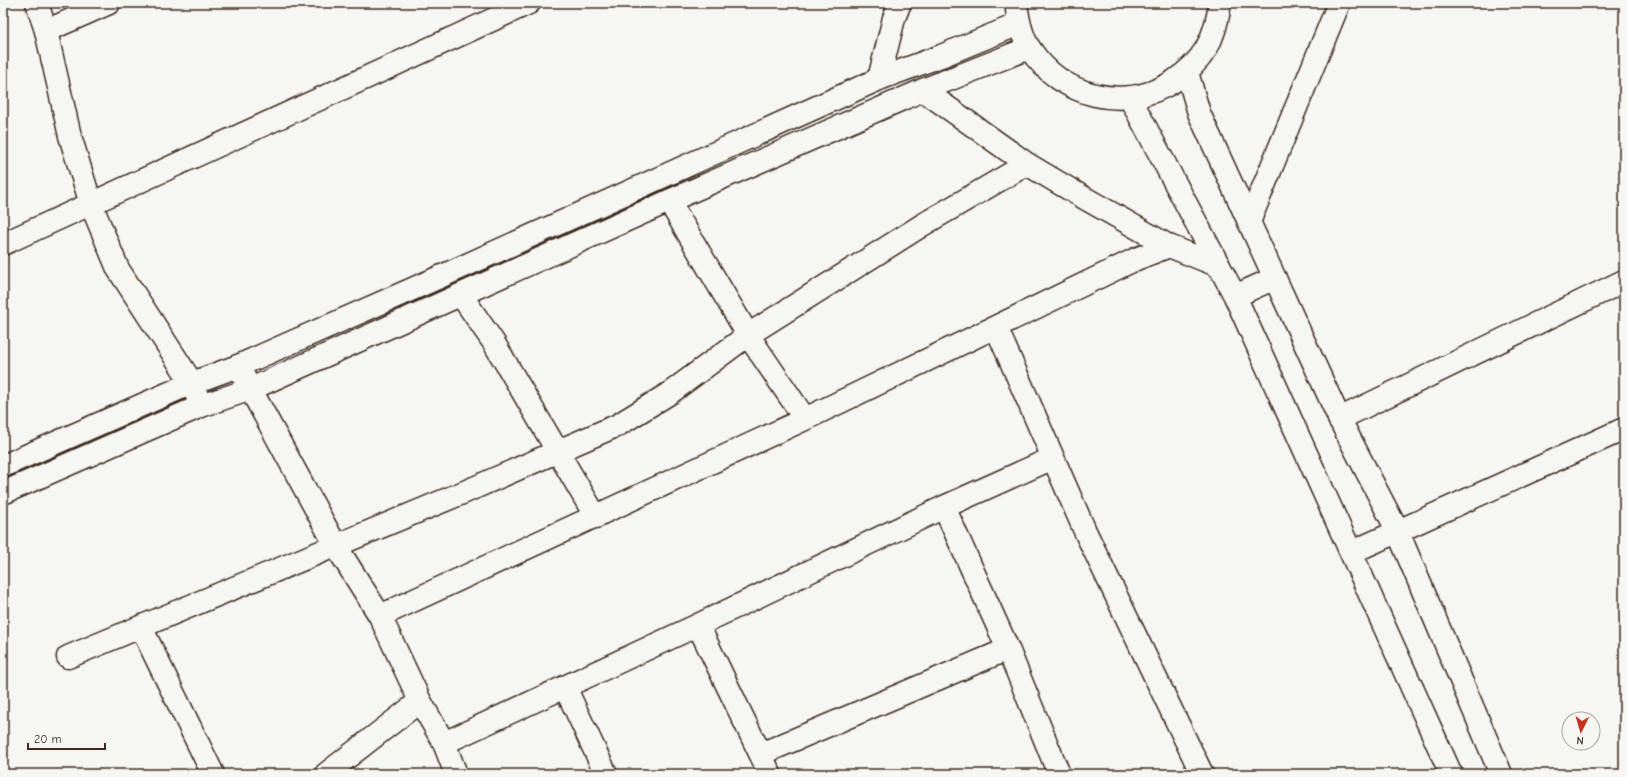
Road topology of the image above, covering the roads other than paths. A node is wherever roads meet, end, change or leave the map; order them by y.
1 (37, 3) edge
2 (109, 3) edge
3 (529, 3) edge
4 (900, 3) edge
5 (1220, 3) edge
6 (1339, 3) edge
7 (1017, 13) edge
8 (46, 31) junction
9 (1029, 48) junction
10 (1187, 72) junction
11 (879, 78) junction
12 (923, 90) junction
13 (1130, 98) junction
14 (1027, 164) junction
15 (669, 200) junction
16 (91, 204) junction
17 (1249, 222) junction
18 (3, 244) edge
19 (1169, 246) junction
20 (1219, 266) junction
21 (1275, 278) junction
22 (1624, 281) edge
23 (461, 295) junction
24 (1235, 296) junction
25 (996, 327) junction
26 (748, 335) junction
27 (238, 366) junction
28 (192, 383) junction
29 (251, 388) junction
30 (201, 406) junction
31 (806, 419) junction
32 (1339, 419) junction
33 (1624, 429) edge
34 (558, 452) junction
35 (1053, 458) junction
36 (3, 466) edge
37 (3, 493) edge
38 (944, 507) junction
39 (596, 517) junction
40 (1398, 532) junction
41 (336, 546) junction
42 (1352, 552) junction
43 (380, 616) junction
44 (698, 625) junction
45 (141, 627) junction
46 (1008, 649) junction
47 (68, 658) dead end
48 (565, 686) junction
49 (420, 701) junction
50 (444, 743) junction
51 (761, 754) junction
52 (1054, 772) edge
53 (213, 774) edge
54 (326, 774) edge
55 (456, 774) edge
56 (606, 774) edge
57 (770, 774) edge
58 (1202, 774) edge
59 (1451, 774) edge
60 (1501, 774) edge

1 - 8 street
2 - 8 street
3 - 16 street
4 - 11 street
5 - 10 street
6 - 17 street
7 - 9 street
7 - 11 street
8 - 16 street
9 - 12 street
9 - 13 street
10 - 13 street
10 - 17 street
11 - 27 street
12 - 14 street
12 - 15 street
13 - 20 street
14 - 19 street
14 - 26 street
15 - 23 street
15 - 26 street
16 - 18 street
16 - 28 street
17 - 21 street
19 - 20 street
19 - 25 street
20 - 24 street
21 - 24 street
21 - 32 street
22 - 32 street
23 - 29 street
23 - 34 street
24 - 42 street
25 - 31 street
25 - 35 street
26 - 31 street
26 - 34 street
27 - 28 street
27 - 29 street
28 - 30 street
28 - 36 street
29 - 30 street
29 - 41 street
30 - 37 street
31 - 39 street
32 - 40 street
33 - 40 street
34 - 39 street
34 - 41 street
35 - 38 street
35 - 58 street
38 - 44 street
38 - 46 street
39 - 43 street
40 - 42 street
40 - 60 street
41 - 43 street
41 - 45 street
42 - 59 street
43 - 49 street
44 - 48 street
44 - 51 street
45 - 47 street
45 - 53 street
46 - 51 street
46 - 52 street
48 - 50 street
48 - 56 street
49 - 50 street
49 - 54 street
50 - 55 street
51 - 57 street

